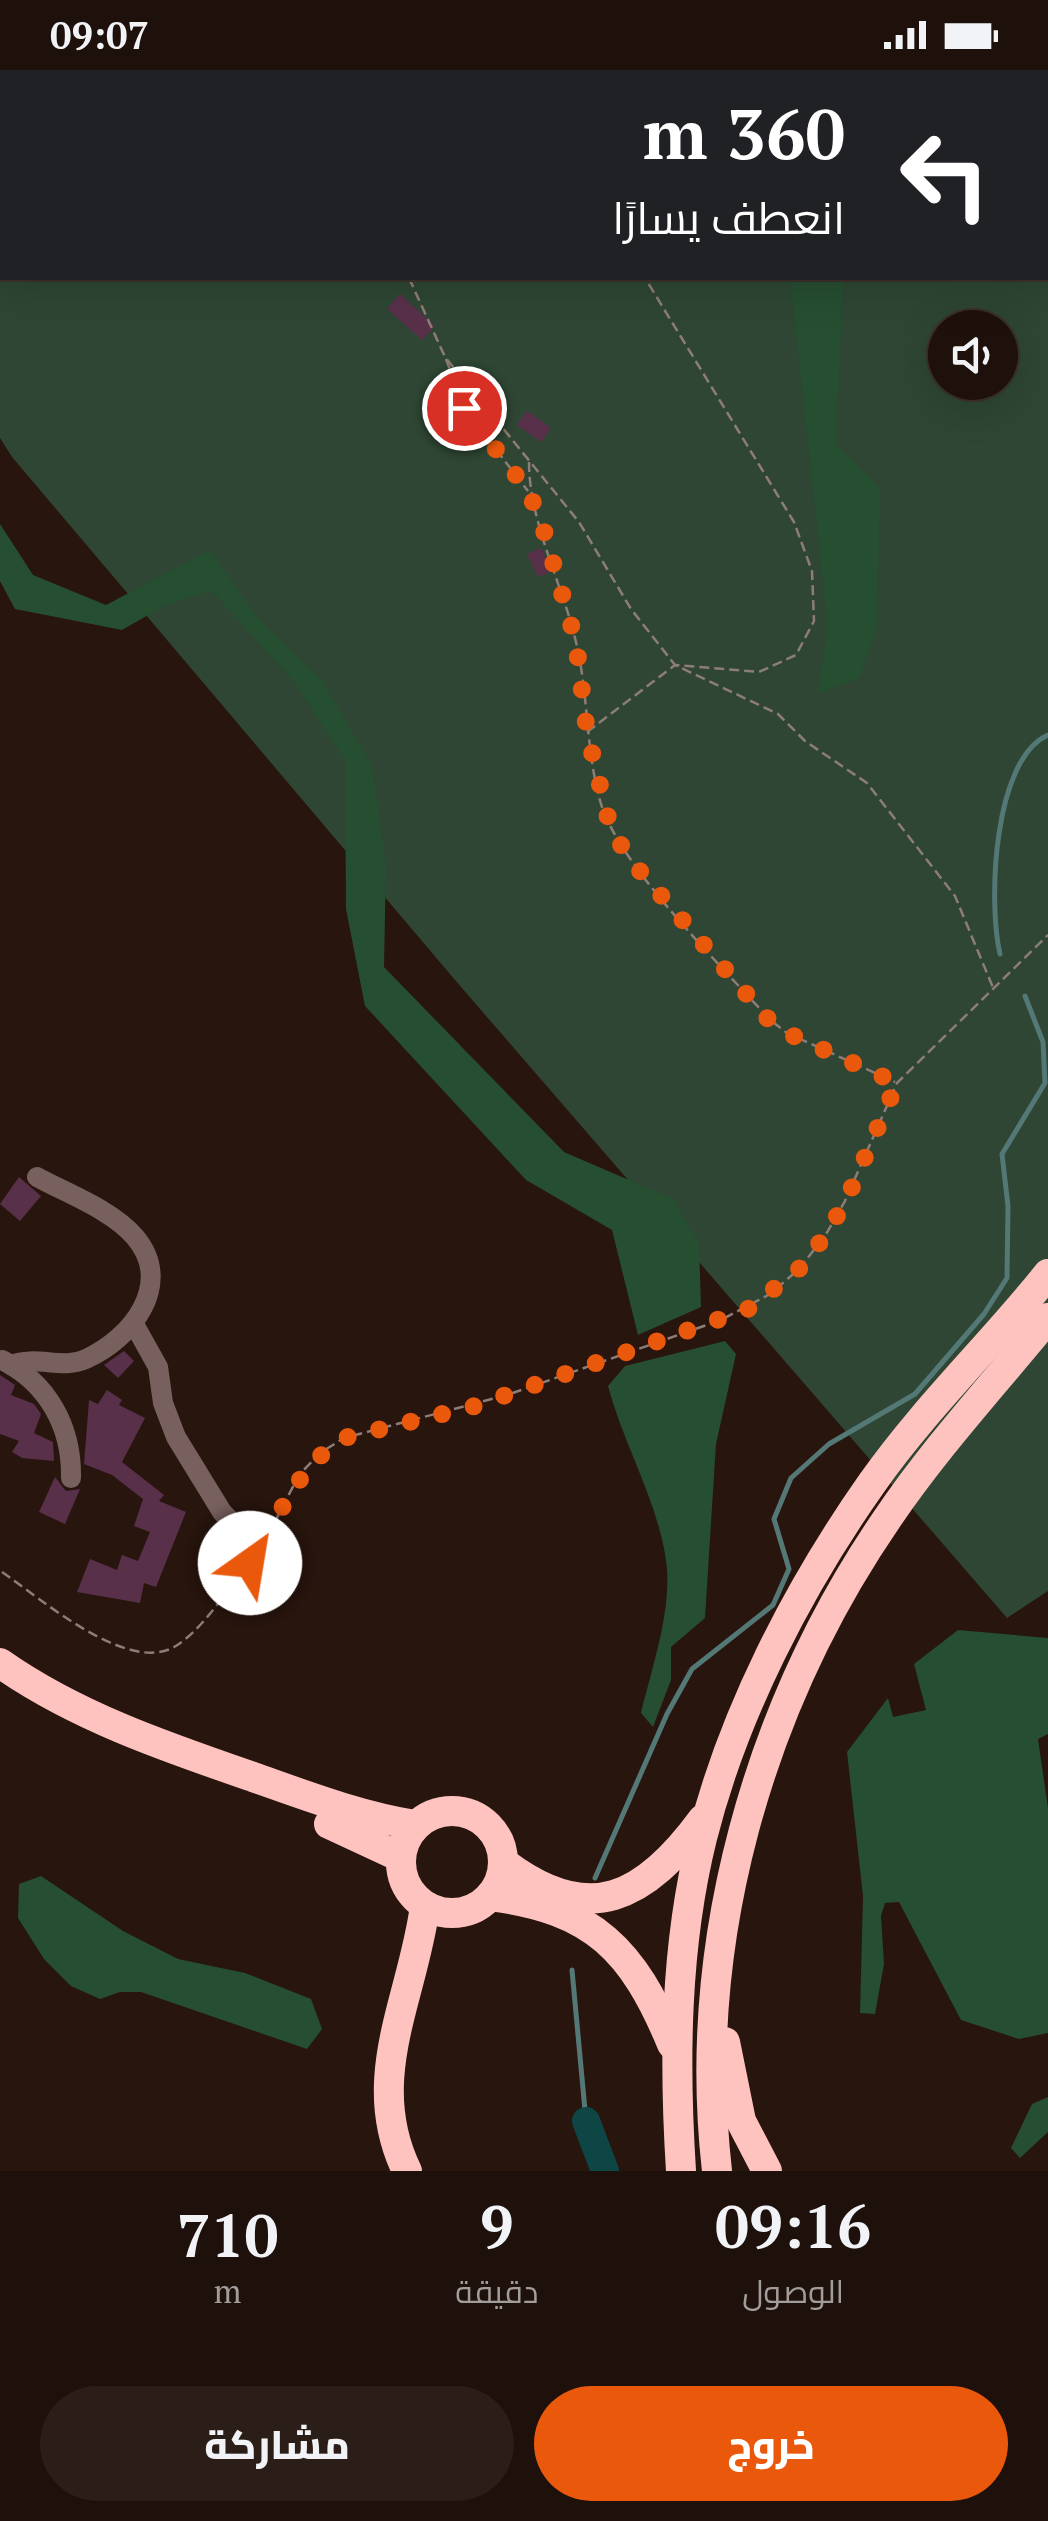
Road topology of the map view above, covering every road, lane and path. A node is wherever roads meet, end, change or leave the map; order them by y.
1 (410, 280) edge
2 (646, 280) edge
3 (445, 357) junction
4 (530, 460) junction
5 (529, 492) junction
6 (676, 665) junction
7 (587, 732) junction
8 (1048, 935) edge
9 (994, 992) junction
10 (897, 1083) junction
11 (37, 1177) dead end
12 (1048, 1274) edge
13 (1048, 1318) edge
14 (134, 1324) junction
15 (6, 1362) edge
16 (72, 1478) dead end
17 (258, 1550) junction
18 (2, 1572) edge
19 (0, 1664) edge
20 (0, 1684) edge
21 (710, 1808) junction
22 (416, 1825) junction
23 (400, 1858) junction
24 (504, 1863) junction
25 (490, 1896) junction
26 (438, 1909) junction
27 (715, 1981) junction
28 (676, 2051) junction
29 (407, 2171) edge
30 (428, 2171) edge
31 (681, 2171) edge
32 (717, 2171) edge
33 (767, 2171) edge

1 - 3 path
2 - 6 path
3 - 4 path
3 - 5 path
4 - 5 path
4 - 6 path
5 - 7 path
6 - 7 path
6 - 9 path
7 - 10 path
8 - 9 path
9 - 10 path
10 - 17 path
11 - 14 street
12 - 21 highway
13 - 27 highway
14 - 15 street
14 - 17 street
15 - 16 street
17 - 18 path
19 - 22 highway
20 - 23 highway
21 - 24 highway
21 - 28 highway
22 - 23 highway
22 - 24 highway
23 - 26 highway
24 - 25 highway
25 - 26 highway
25 - 28 highway
26 - 29 highway
26 - 30 highway
27 - 32 highway
27 - 33 highway
28 - 31 highway

